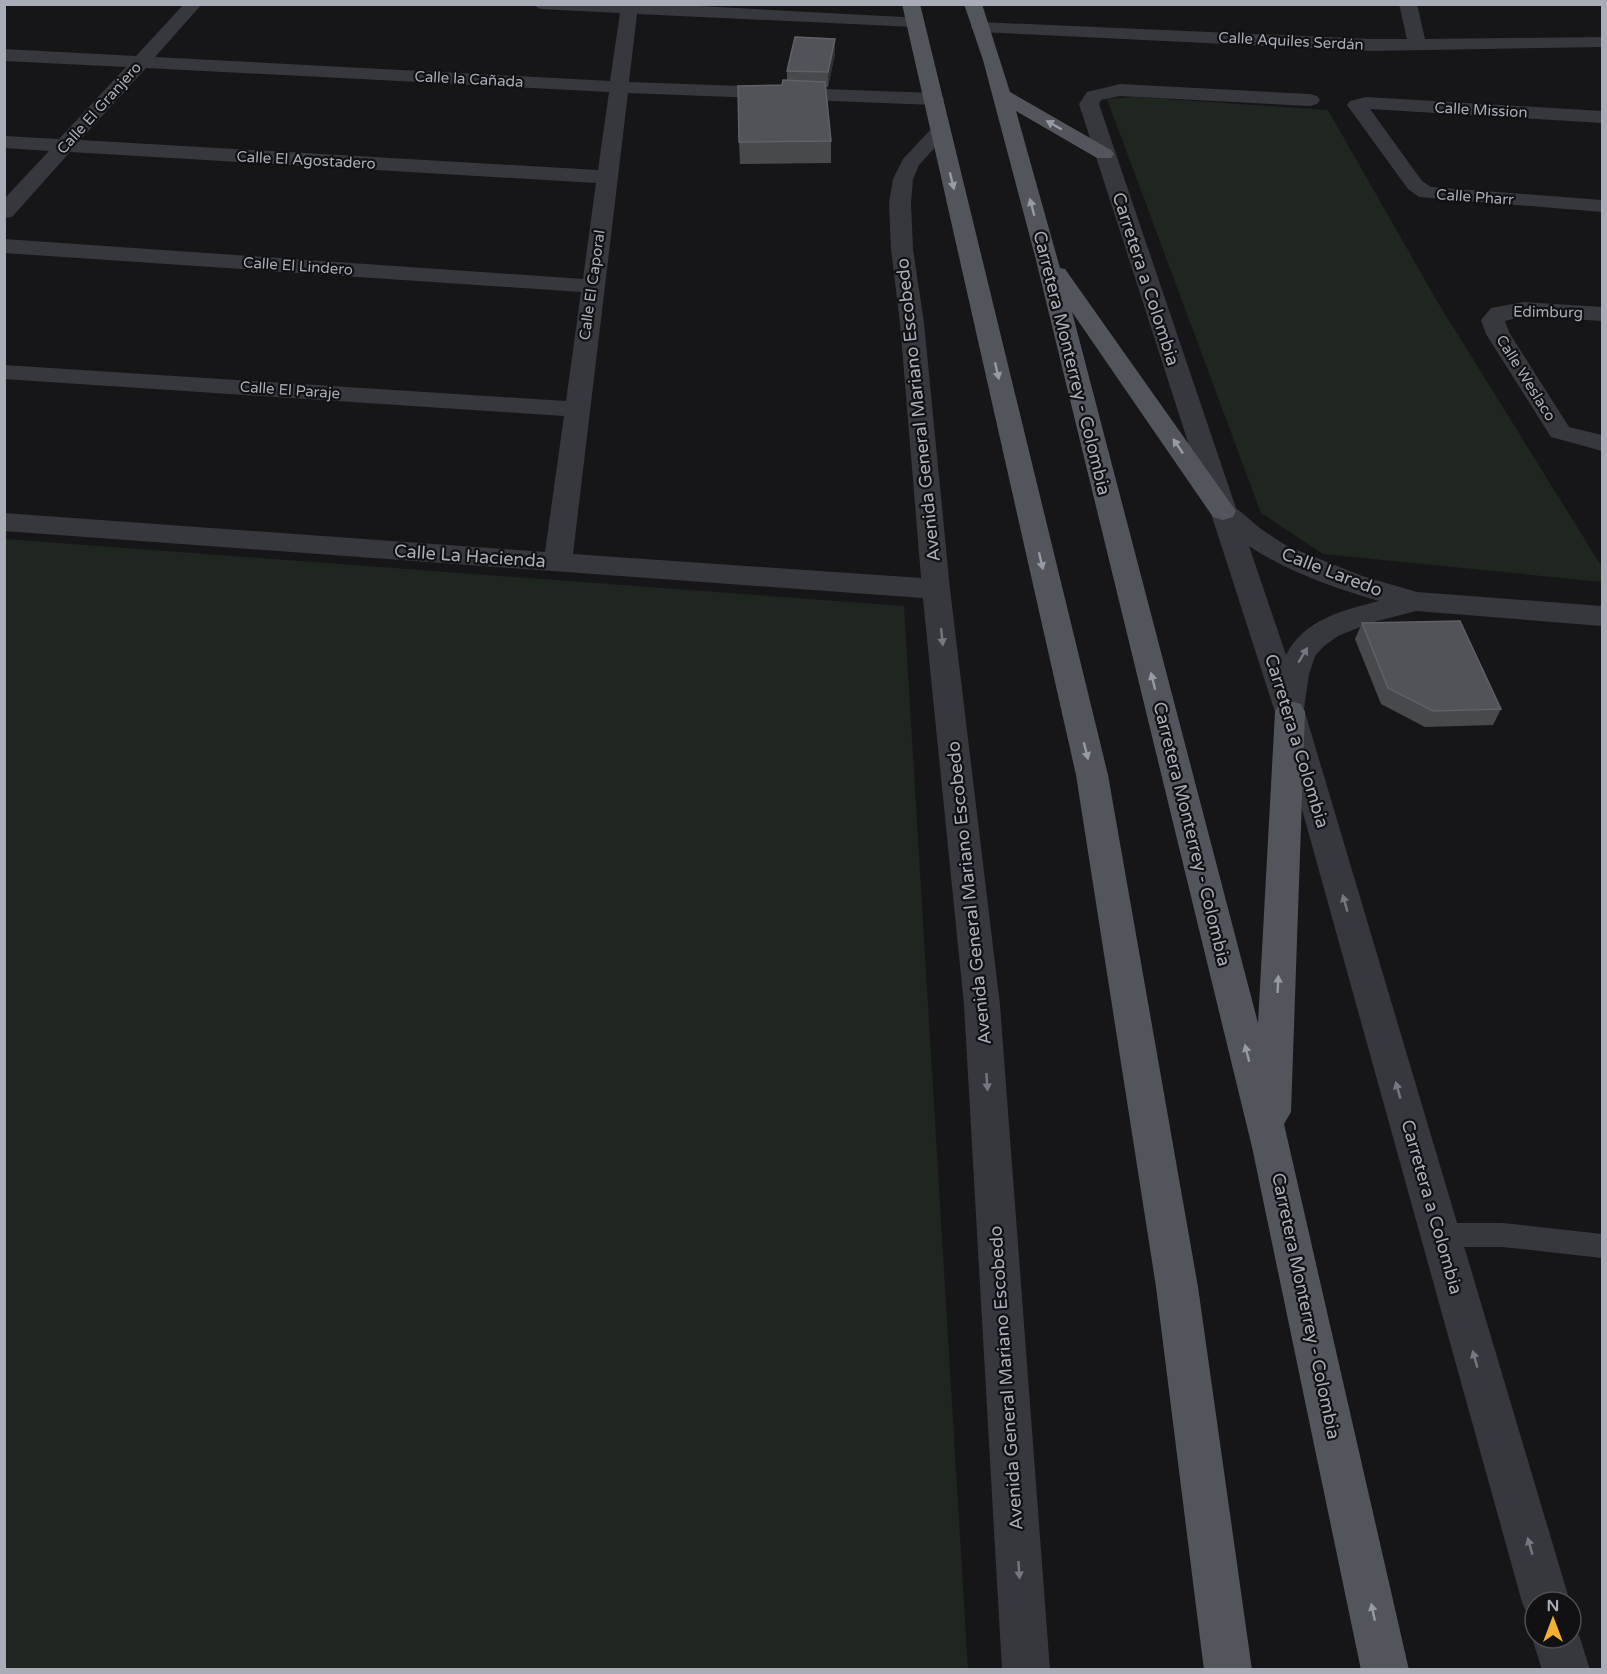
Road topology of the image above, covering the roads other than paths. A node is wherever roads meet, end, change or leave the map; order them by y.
1 (194, 4) edge
2 (540, 4) edge
3 (1408, 4) edge
4 (629, 9) junction
5 (913, 13) edge
6 (977, 16) edge
7 (1602, 42) edge
8 (1418, 45) junction
9 (4, 55) edge
10 (142, 62) junction
11 (619, 87) junction
12 (1002, 95) junction
13 (933, 99) junction
14 (1310, 100) dead end
15 (1359, 104) joint
16 (1602, 117) edge
17 (939, 132) junction
18 (4, 142) edge
19 (65, 145) junction
20 (1104, 154) junction
21 (607, 177) junction
22 (1602, 206) edge
23 (4, 212) edge
24 (4, 246) edge
25 (1047, 260) junction
26 (592, 286) junction
27 (1602, 314) edge
28 (1494, 316) joint
29 (4, 372) edge
30 (576, 409) junction
31 (1602, 443) edge
32 (1223, 511) junction
33 (4, 522) edge
34 (558, 562) junction
35 (936, 590) junction
36 (1417, 602) junction
37 (1602, 616) edge
38 (1290, 712) junction
39 (1271, 1147) junction
40 (1439, 1235) junction
41 (1602, 1246) edge
42 (1543, 1590) edge
43 (1560, 1650) edge
44 (1026, 1670) edge
45 (1228, 1670) edge
46 (1385, 1670) edge
47 (1566, 1670) edge

1 - 10 street, Calle El Granjero
2 - 4 street
3 - 8 street
4 - 5 street
4 - 11 street, Calle El Caporal
5 - 13 main road
6 - 8 street, Calle Aquiles Serdán
6 - 12 main road, Carretera Monterrey - Colombia
7 - 8 street, Calle Aquiles Serdán
9 - 10 street, Calle la Cañada
10 - 11 street, Calle la Cañada
10 - 19 street, Calle El Granjero
11 - 13 street, Calle la Cañada
11 - 21 street, Calle El Caporal
20 -> 12 main road
25 -> 12 main road, Carretera Monterrey - Colombia
13 - 17 main road
14 - 20 street, Carretera a Colombia
15 - 16 street, Calle Mission
15 - 22 street, Calle Pharr
17 - 35 street, Avenida General Mariano Escobedo
17 -> 45 main road
18 - 19 street, Calle El Agostadero
19 - 21 street, Calle El Agostadero
19 - 23 street, Calle El Granjero
20 - 32 street, Carretera a Colombia
21 - 26 street, Calle El Caporal
24 - 26 street, Calle El Lindero
32 -> 25 main road
39 -> 25 main road, Carretera Monterrey - Colombia
26 - 30 street, Calle El Caporal
27 - 28 street, Edimburg
28 - 31 street, Calle Weslaco
29 - 30 street, Calle El Paraje
30 - 34 street, Calle El Caporal
32 - 36 street, Calle Laredo
32 - 38 street, Carretera a Colombia
33 - 34 street, Calle La Hacienda
34 - 35 street, Calle La Hacienda
35 -> 44 street, Avenida General Mariano Escobedo
36 - 37 street, Calle Laredo
38 -> 36 street, Calle Laredo
39 -> 38 main road
40 -> 38 street, Carretera a Colombia
46 -> 39 main road, Carretera Monterrey - Colombia
40 - 41 lane
42 -> 40 street, Carretera a Colombia
43 - 47 street

